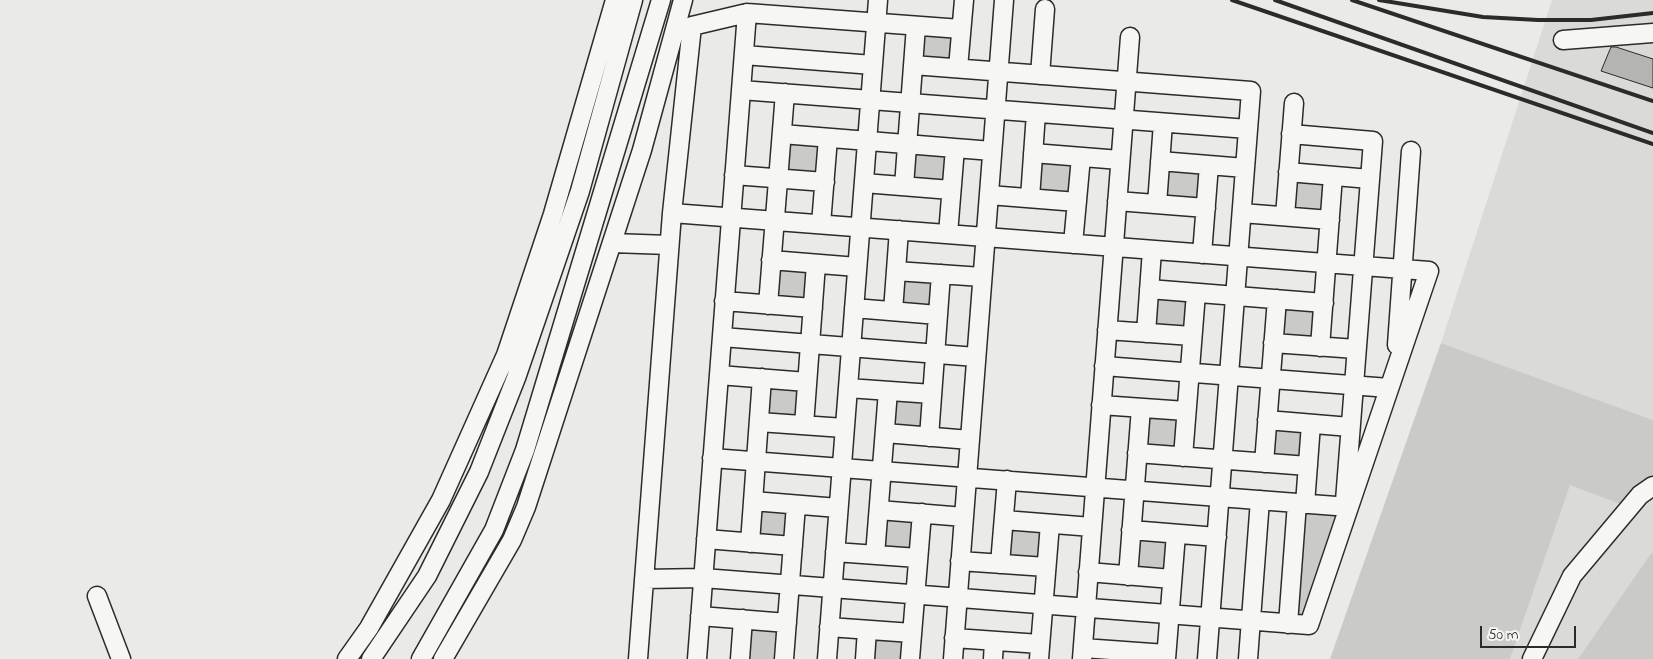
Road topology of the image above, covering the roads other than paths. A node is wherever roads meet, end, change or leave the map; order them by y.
1 (615, 0) edge
2 (633, 0) edge
3 (661, 0) edge
4 (683, 0) edge
5 (878, 0) edge
6 (964, 0) edge
7 (1004, 0) edge
8 (1045, 9) dead end
9 (747, 13) junction
10 (876, 23) junction
11 (916, 26) junction
12 (961, 29) junction
13 (1653, 33) edge
14 (1130, 37) dead end
15 (1563, 40) dead end
16 (744, 55) junction
17 (873, 65) junction
18 (913, 65) junction
19 (958, 68) junction
20 (998, 71) junction
21 (1040, 75) junction
22 (1126, 82) junction
23 (741, 90) junction
24 (785, 94) junction
25 (870, 100) junction
26 (910, 103) junction
27 (1294, 103) dead end
28 (995, 110) junction
29 (1036, 113) junction
30 (1124, 120) junction
31 (1163, 123) junction
32 (1248, 129) junction
33 (782, 134) junction
34 (1291, 134) junction
35 (828, 138) junction
36 (867, 141) junction
37 (907, 144) junction
38 (955, 148) junction
39 (992, 151) junction
40 (1411, 151) dead end
41 (1033, 153) junction
42 (1080, 156) junction
43 (1120, 160) junction
44 (1160, 161) junction
45 (1210, 165) junction
46 (1245, 168) junction
47 (1288, 172) junction
48 (734, 175) junction
49 (1334, 176) junction
50 (778, 178) junction
51 (1370, 179) junction
52 (825, 182) junction
53 (864, 183) junction
54 (904, 186) junction
55 (951, 190) junction
56 (989, 195) junction
57 (1030, 198) junction
58 (1117, 201) junction
59 (1077, 202) junction
60 (1157, 204) junction
61 (1206, 208) junction
62 (672, 213) junction
63 (1242, 213) junction
64 (1285, 216) junction
65 (731, 217) junction
66 (774, 220) junction
67 (1330, 220) junction
68 (821, 224) junction
69 (860, 227) junction
70 (899, 230) junction
71 (948, 234) junction
72 (985, 237) junction
73 (612, 243) junction
74 (1073, 244) junction
75 (670, 245) junction
76 (1113, 247) junction
77 (1152, 250) junction
78 (1202, 254) junction
79 (1238, 256) junction
80 (771, 260) junction
81 (1326, 263) junction
82 (816, 264) junction
83 (1362, 266) junction
84 (857, 267) junction
85 (1402, 269) junction
86 (896, 271) junction
87 (941, 274) junction
88 (982, 277) junction
89 (1149, 290) junction
90 (1196, 293) junction
91 (1236, 296) junction
92 (1277, 299) junction
93 (724, 301) junction
94 (1324, 303) junction
95 (768, 305) junction
96 (813, 308) junction
97 (854, 308) junction
98 (893, 311) junction
99 (938, 315) junction
100 (1107, 330) junction
101 (1146, 332) junction
102 (1192, 336) junction
103 (722, 338) junction
104 (1273, 343) junction
105 (810, 344) junction
106 (851, 347) junction
107 (1320, 347) junction
108 (1356, 349) junction
109 (935, 354) junction
110 (976, 357) junction
111 (1104, 366) junction
112 (1395, 371) junction
113 (1189, 373) junction
114 (719, 375) junction
115 (1229, 376) junction
116 (762, 378) junction
117 (1271, 379) junction
118 (807, 382) junction
119 (1354, 385) junction
120 (848, 388) junction
121 (1389, 388) junction
122 (888, 391) junction
123 (932, 394) junction
124 (1102, 405) junction
125 (1141, 408) junction
126 (1186, 411) junction
127 (1267, 420) junction
128 (759, 422) junction
129 (1311, 424) junction
130 (804, 425) junction
131 (1350, 427) junction
132 (844, 428) junction
133 (885, 433) junction
134 (929, 437) junction
135 (970, 440) junction
136 (1137, 453) junction
137 (1183, 457) junction
138 (712, 458) junction
139 (1223, 460) junction
140 (756, 461) junction
141 (1264, 463) junction
142 (1308, 466) junction
143 (842, 468) junction
144 (882, 471) junction
145 (967, 477) junction
146 (1007, 480) junction
147 (1653, 486) edge
148 (1095, 487) junction
149 (1134, 490) junction
150 (1220, 497) junction
151 (1260, 500) junction
152 (753, 501) junction
153 (1301, 503) junction
154 (796, 505) junction
155 (1347, 507) junction
156 (838, 508) junction
157 (879, 510) junction
158 (922, 513) junction
159 (964, 517) junction
160 (1004, 520) junction
161 (1050, 524) junction
162 (1092, 527) junction
163 (1131, 530) junction
164 (1176, 534) junction
165 (1217, 537) junction
166 (706, 539) junction
167 (750, 543) junction
168 (793, 546) junction
169 (835, 552) junction
170 (875, 555) junction
171 (918, 558) junction
172 (960, 561) junction
173 (1000, 564) junction
174 (1046, 568) junction
175 (1088, 572) junction
176 (1128, 576) junction
177 (703, 578) junction
178 (644, 579) junction
179 (1172, 579) junction
180 (790, 585) junction
181 (832, 588) junction
182 (915, 594) junction
183 (97, 596) dead end
184 (957, 598) junction
185 (1043, 605) junction
186 (1086, 608) junction
187 (1170, 615) junction
188 (700, 616) junction
189 (1210, 618) junction
190 (743, 619) junction
191 (1251, 621) junction
192 (787, 623) junction
193 (1288, 624) junction
194 (829, 627) junction
195 (867, 630) junction
196 (912, 633) junction
197 (954, 638) junction
198 (994, 641) junction
199 (1040, 652) edge
200 (1082, 653) edge
201 (1122, 655) edge
202 (1166, 657) edge
203 (121, 659) edge
204 (347, 659) edge
205 (371, 659) edge
206 (421, 659) edge
207 (443, 659) edge
208 (638, 659) edge
209 (697, 659) edge
210 (740, 659) edge
211 (784, 659) edge
212 (826, 659) edge
213 (865, 659) edge
214 (910, 659) edge
215 (953, 659) edge
216 (993, 659) edge
217 (1207, 659) edge
218 (1248, 659) edge
219 (1532, 659) edge

1 - 204 street
2 - 205 street
3 - 206 street
4 - 73 street
5 - 10 street
6 - 12 street
7 - 20 street
8 - 21 street
9 - 10 street
9 - 16 street
9 - 62 street
10 - 11 street
10 - 17 street
11 - 12 street
11 - 18 street
12 - 19 street
13 - 15 street
14 - 22 street
16 - 17 street
16 - 23 street
17 - 25 street
18 - 19 street
18 - 26 street
19 - 20 street
20 - 21 street
20 - 28 street
21 - 22 street
22 - 30 street
22 - 32 street
23 - 24 street
23 - 48 street
24 - 25 street
24 - 33 street
25 - 26 street
25 - 36 street
26 - 28 street
26 - 37 street
27 - 34 street
28 - 29 street
28 - 39 street
29 - 30 street
29 - 41 street
30 - 31 street
30 - 43 street
31 - 32 street
31 - 44 street
32 - 46 street
33 - 35 street
33 - 50 street
34 - 47 street
34 - 51 street
35 - 36 street
35 - 52 street
36 - 37 street
36 - 53 street
37 - 38 street
37 - 54 street
38 - 39 street
38 - 55 street
39 - 56 street
40 - 85 street
41 - 42 street
41 - 57 street
42 - 43 street
42 - 59 street
43 - 58 street
44 - 45 street
44 - 60 street
45 - 46 street
45 - 61 street
46 - 63 street
47 - 49 street
47 - 64 street
48 - 50 street
48 - 65 street
49 - 51 street
49 - 67 street
50 - 52 street
50 - 66 street
51 - 83 street
52 - 68 street
53 - 54 street
53 - 69 street
54 - 55 street
55 - 71 street
56 - 57 street
56 - 72 street
57 - 59 street
58 - 60 street
58 - 76 street
59 - 74 street
60 - 61 street
61 - 78 street
62 - 65 street
62 - 75 street
63 - 64 street
63 - 79 street
64 - 67 street
65 - 66 street
65 - 93 street
66 - 68 street
66 - 80 street
67 - 81 street
68 - 69 street
69 - 70 street
69 - 84 street
70 - 71 street
70 - 86 street
71 - 72 street
72 - 74 street
72 - 88 street
73 - 75 street
73 - 207 street
74 - 76 street
75 - 178 street
76 - 77 street
76 - 100 street
77 - 78 street
77 - 89 street
78 - 79 street
79 - 81 street
79 - 91 street
80 - 82 street
80 - 95 street
81 - 83 street
81 - 94 street
82 - 84 street
82 - 96 street
83 - 85 street
83 - 108 street
84 - 97 street
85 - 112 street
85 - 112 street
86 - 87 street
86 - 98 street
87 - 88 street
87 - 99 street
88 - 110 street
89 - 90 street
89 - 101 street
90 - 91 street
90 - 102 street
91 - 92 street
91 - 115 street
92 - 94 street
92 - 104 street
93 - 95 street
93 - 103 street
94 - 107 street
95 - 96 street
96 - 105 street
97 - 98 street
97 - 106 street
98 - 99 street
99 - 109 street
100 - 101 street
100 - 111 street
101 - 102 street
102 - 113 street
103 - 105 street
103 - 114 street
104 - 107 street
104 - 117 street
105 - 106 street
105 - 118 street
106 - 109 street
106 - 120 street
107 - 108 street
108 - 119 street
109 - 110 street
109 - 123 street
110 - 135 street
111 - 113 street
111 - 124 street
112 - 121 street
113 - 115 street
113 - 126 street
114 - 116 street
114 - 138 street
115 - 117 street
115 - 139 street
116 - 118 street
116 - 128 street
117 - 119 street
117 - 127 street
118 - 130 street
119 - 121 street
119 - 131 street
120 - 122 street
120 - 132 street
121 - 155 street
122 - 123 street
122 - 133 street
123 - 134 street
124 - 125 street
124 - 148 street
125 - 126 street
125 - 136 street
126 - 137 street
127 - 129 street
127 - 141 street
128 - 130 street
128 - 140 street
129 - 131 street
129 - 142 street
130 - 132 street
131 - 155 street
132 - 143 street
133 - 134 street
133 - 144 street
134 - 135 street
135 - 145 street
136 - 137 street
136 - 149 street
137 - 139 street
138 - 140 street
138 - 166 street
139 - 141 street
139 - 150 street
140 - 143 street
140 - 152 street
141 - 142 street
142 - 153 street
143 - 144 street
143 - 156 street
144 - 145 street
144 - 157 street
145 - 146 street
145 - 159 street
146 - 148 street
146 - 160 street
147 - 219 street
148 - 149 street
148 - 162 street
149 - 150 street
149 - 163 street
150 - 151 street
150 - 165 street
151 - 153 street
151 - 191 street
152 - 154 street
152 - 167 street
153 - 155 street
153 - 193 street
154 - 156 street
154 - 168 street
155 - 193 street
156 - 169 street
157 - 158 street
157 - 170 street
158 - 159 street
158 - 171 street
159 - 172 street
160 - 161 street
160 - 173 street
161 - 162 street
161 - 174 street
162 - 175 street
163 - 164 street
163 - 176 street
164 - 165 street
164 - 179 street
165 - 189 street
166 - 167 street
166 - 177 street
167 - 168 street
168 - 180 street
169 - 170 street
169 - 181 street
170 - 171 street
171 - 182 street
172 - 173 street
172 - 184 street
173 - 174 street
174 - 185 street
175 - 176 street
175 - 186 street
176 - 179 street
177 - 178 street
177 - 180 street
177 - 188 street
178 - 208 street
179 - 187 street
180 - 181 street
180 - 192 street
181 - 182 street
181 - 194 street
182 - 184 street
182 - 196 street
183 - 203 street
184 - 185 street
184 - 197 street
185 - 186 street
185 - 199 street
186 - 187 street
186 - 200 street
187 - 189 street
187 - 202 street
188 - 190 street
188 - 209 street
189 - 191 street
189 - 217 street
190 - 192 street
190 - 210 street
191 - 193 street
191 - 218 street
192 - 211 street
194 - 195 street
194 - 212 street
195 - 196 street
195 - 213 street
196 - 214 street
197 - 198 street
197 - 215 street
198 - 199 street
198 - 216 street
200 - 201 street
201 - 202 street

